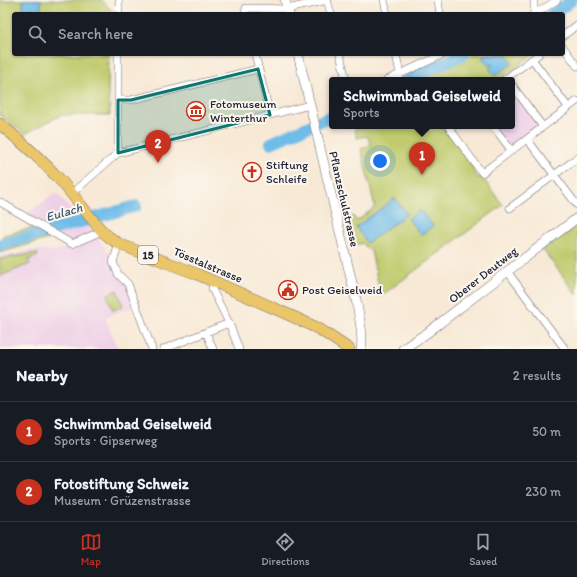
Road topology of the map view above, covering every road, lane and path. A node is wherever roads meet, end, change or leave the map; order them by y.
1 (119, 0) edge
2 (328, 0) edge
3 (384, 0) edge
4 (438, 0) edge
5 (534, 0) edge
6 (557, 0) edge
7 (287, 8) edge
8 (119, 12) edge
9 (245, 12) edge
10 (331, 12) edge
11 (387, 12) edge
12 (440, 12) edge
13 (533, 12) edge
14 (536, 12) edge
15 (577, 25) edge
16 (565, 34) edge
17 (565, 50) edge
18 (118, 56) edge
19 (255, 56) edge
20 (298, 56) edge
21 (340, 56) edge
22 (396, 56) edge
23 (440, 56) edge
24 (536, 56) edge
25 (532, 59) junction
26 (577, 66) edge
27 (258, 69) junction
28 (400, 74) junction
29 (345, 77) edge
30 (394, 77) edge
31 (509, 77) edge
32 (515, 89) edge
33 (118, 100) junction
34 (577, 101) edge
35 (310, 105) junction
36 (568, 107) junction
37 (270, 115) junction
38 (0, 124) edge
39 (543, 127) junction
40 (450, 129) edge
41 (495, 129) edge
42 (527, 139) junction
43 (512, 150) junction
44 (118, 153) junction
45 (577, 158) edge
46 (554, 175) junction
47 (71, 194) junction
48 (0, 202) edge
49 (577, 205) edge
50 (510, 208) dead end
51 (577, 218) edge
52 (102, 231) junction
53 (119, 244) junction
54 (507, 272) junction
55 (213, 281) junction
56 (229, 323) junction
57 (206, 332) junction
58 (178, 346) edge
59 (152, 349) edge
60 (164, 349) edge
61 (213, 349) edge
62 (239, 349) edge
63 (349, 349) edge
64 (361, 349) edge
65 (403, 349) edge
66 (566, 349) edge

1 - 8 street
2 - 7 street
2 - 10 street
3 - 11 street
4 - 12 street
5 - 13 street
6 - 14 street
7 - 9 street
15 - 16 street
17 - 26 street
18 - 33 street
19 - 27 street
20 - 35 street, Pflanzschulstrasse
21 - 29 street
22 - 28 street
23 - 28 street
24 - 25 street
25 - 31 street
25 - 36 street
27 - 33 street
27 - 37 street
28 - 30 street
32 - 39 street
33 - 44 street
34 - 36 street
35 - 37 street
35 - 64 street, Pflanzschulstrasse
36 - 39 street
37 - 44 street
38 - 47 main road, Tösstalstrasse / 15
39 - 42 street
40 - 43 street
41 - 43 street
42 - 43 street
42 - 46 street
44 - 47 street
45 - 46 street
46 - 49 street
46 - 50 street
47 - 52 main road, Tösstalstrasse / 15
48 - 52 street
51 - 54 street, Oberer Deutweg
52 - 53 main road, Tösstalstrasse / 15
53 - 55 main road, Tösstalstrasse / 15
53 - 59 street
54 - 65 street, Oberer Deutweg
54 - 66 street
55 - 56 street
55 - 63 main road, Tösstalstrasse / 15
56 - 57 street
56 - 62 street
57 - 58 street
57 - 61 street
58 - 60 street

